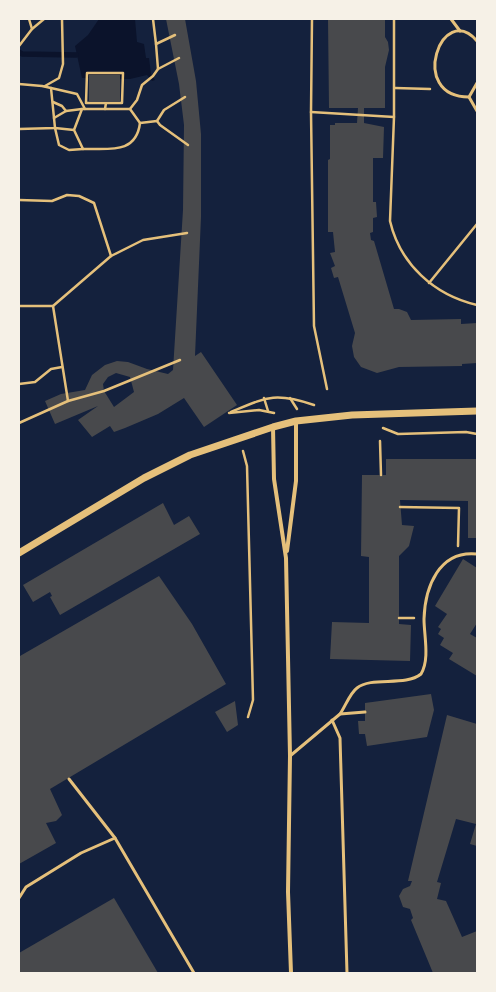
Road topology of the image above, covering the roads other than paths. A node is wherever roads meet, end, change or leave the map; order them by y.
1 (451, 19) edge
2 (460, 31) junction
3 (477, 41) edge
4 (477, 83) edge
5 (470, 97) junction
6 (477, 111) edge
7 (477, 412) edge
8 (296, 421) junction
9 (273, 426) junction
10 (19, 553) edge
11 (477, 554) edge
12 (286, 558) junction
13 (365, 712) dead end
14 (340, 714) junction
15 (332, 720) junction
16 (290, 756) junction
17 (69, 778) dead end
18 (115, 838) junction
19 (19, 898) edge
20 (194, 973) edge
21 (291, 973) edge
22 (347, 973) edge

1 - 2 lane
2 - 3 lane
2 - 5 lane
4 - 5 lane
5 - 6 lane
7 - 8 street
8 - 9 street
8 - 12 street
9 - 10 street
9 - 12 street
11 - 14 lane
12 - 16 street
13 - 14 lane
14 - 15 lane
15 - 16 lane
15 - 22 lane
16 - 21 street
17 - 18 lane
18 - 19 lane
18 - 20 lane

